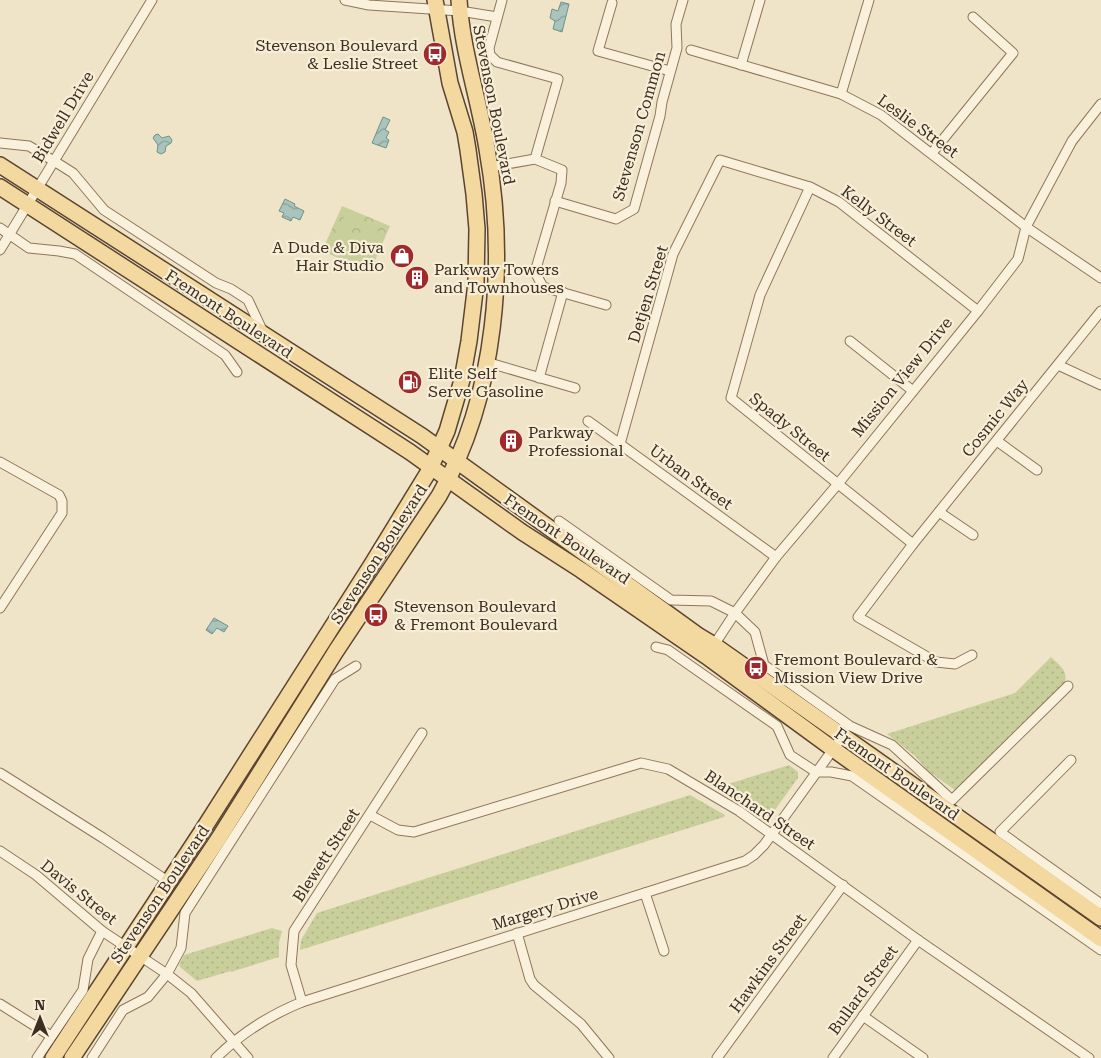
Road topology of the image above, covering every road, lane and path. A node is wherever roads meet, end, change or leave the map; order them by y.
1 (152, 0) edge
2 (345, 0) edge
3 (502, 0) edge
4 (683, 0) edge
5 (760, 0) edge
6 (868, 0) edge
7 (612, 3) dead end
8 (436, 5) edge
9 (459, 6) edge
10 (498, 17) junction
11 (973, 17) dead end
12 (691, 50) dead end
13 (740, 65) junction
14 (670, 71) junction
15 (841, 94) junction
16 (1101, 104) edge
17 (0, 143) edge
18 (932, 153) junction
19 (535, 159) junction
20 (720, 160) joint
21 (55, 161) junction
22 (0, 165) edge
23 (490, 167) junction
24 (0, 187) edge
25 (810, 187) junction
26 (37, 189) junction
27 (555, 202) junction
28 (27, 204) junction
29 (1026, 227) junction
30 (0, 228) edge
31 (9, 234) junction
32 (0, 250) edge
33 (1101, 278) edge
34 (563, 292) junction
35 (606, 305) dead end
36 (978, 311) junction
37 (1101, 311) edge
38 (264, 336) junction
39 (850, 341) dead end
40 (486, 362) junction
41 (1058, 365) junction
42 (237, 372) dead end
43 (539, 378) junction
44 (1101, 385) edge
45 (575, 388) dead end
46 (913, 392) junction
47 (588, 421) dead end
48 (996, 441) junction
49 (620, 444) junction
50 (440, 448) junction
51 (457, 461) junction
52 (0, 462) edge
53 (431, 467) junction
54 (1037, 470) dead end
55 (448, 479) junction
56 (837, 485) junction
57 (939, 512) junction
58 (559, 522) dead end
59 (973, 536) dead end
60 (913, 544) junction
61 (776, 557) junction
62 (0, 608) edge
63 (735, 613) junction
64 (656, 647) dead end
65 (710, 651) junction
66 (972, 655) dead end
67 (356, 666) dead end
68 (1068, 686) dead end
69 (422, 733) dead end
70 (842, 737) junction
71 (833, 750) junction
72 (1071, 760) dead end
73 (816, 772) junction
74 (0, 773) edge
75 (370, 815) junction
76 (771, 834) junction
77 (0, 851) edge
78 (169, 882) junction
79 (843, 885) junction
80 (646, 893) junction
81 (1101, 904) edge
82 (1101, 918) edge
83 (102, 931) junction
84 (517, 933) junction
85 (1101, 939) edge
86 (918, 940) junction
87 (127, 946) junction
88 (664, 950) dead end
89 (1101, 950) edge
90 (139, 956) junction
91 (166, 974) junction
92 (302, 1002) junction
93 (0, 1004) edge
94 (863, 1016) junction
95 (51, 1036) junction
96 (233, 1042) junction
97 (37, 1058) edge
98 (53, 1058) edge
99 (72, 1058) edge
100 (92, 1058) edge
101 (216, 1058) edge
102 (248, 1058) edge
103 (610, 1058) edge
104 (717, 1058) edge
105 (833, 1058) edge
106 (923, 1058) edge
107 (1089, 1058) edge

1 - 21 street, Bidwell Drive
2 - 8 street
3 - 10 street
4 - 14 street, Stevenson Common
5 - 13 street
6 - 15 street
7 - 14 street
8 - 9 street
8 - 50 main road, Stevenson Boulevard
9 - 10 street
9 - 23 main road, Stevenson Boulevard
10 - 19 street
11 - 18 street
12 - 13 street, Leslie Street
13 - 15 street, Leslie Street
14 - 27 street, Stevenson Common
15 - 18 street, Leslie Street
16 - 29 street, Mission View Drive
17 - 21 street, Fremont Boulevard
18 - 29 street, Leslie Street
19 - 23 street
19 - 27 street
20 - 25 street, Kelly Street
20 - 49 street, Detjen Street
21 - 26 street, Bidwell Drive
21 - 38 street, Fremont Boulevard
22 - 26 main road, Fremont Boulevard
23 - 40 main road, Stevenson Boulevard
24 - 28 main road, Fremont Boulevard
25 - 36 street, Kelly Street
25 - 56 street, Spady Street
26 - 28 street, Bidwell Drive
26 - 38 main road, Fremont Boulevard
27 - 34 street
28 - 31 street, Bidwell Drive
28 - 53 main road, Fremont Boulevard
29 - 33 street, Leslie Street
29 - 36 street, Mission View Drive
30 - 31 street
31 - 32 street, Bidwell Drive
31 - 42 street
34 - 35 street
34 - 43 street
36 - 46 street, Mission View Drive
37 - 41 street, Cosmic Way
38 - 50 main road, Fremont Boulevard
39 - 46 street
40 - 43 street
40 - 51 main road, Stevenson Boulevard
41 - 44 street
41 - 48 street, Cosmic Way
43 - 45 street
46 - 56 street, Mission View Drive
47 - 49 street, Urban Street
48 - 54 street
48 - 57 street, Cosmic Way
49 - 61 street, Urban Street
50 - 51 main road, Fremont Boulevard
50 - 53 main road, Stevenson Boulevard
51 - 55 main road, Stevenson Boulevard
51 - 65 main road, Fremont Boulevard
52 - 62 street
53 - 55 main road, Fremont Boulevard
53 - 78 main road, Stevenson Boulevard
55 - 65 main road, Fremont Boulevard
55 - 90 main road, Stevenson Boulevard
56 - 60 street, Spady Street
56 - 61 street, Mission View Drive
57 - 59 street
57 - 60 street, Cosmic Way
58 - 63 street, Fremont Boulevard
60 - 66 street, Cosmic Way
61 - 63 street, Mission View Drive
63 - 65 street, Mission View Drive
63 - 68 street, Fremont Boulevard
64 - 73 street, Fremont Boulevard
65 - 70 main road, Fremont Boulevard
65 - 71 main road, Fremont Boulevard
67 - 91 street, Stevenson Boulevard
69 - 75 street, Blewett Street
70 - 71 street, Margery Drive
70 - 82 main road, Fremont Boulevard
71 - 73 street, Margery Drive
71 - 85 main road, Fremont Boulevard
72 - 81 street
73 - 76 street, Margery Drive
73 - 89 street, Fremont Boulevard
74 - 78 street
75 - 76 street, Blanchard Street
75 - 92 street, Blewett Street
76 - 79 street, Blanchard Street
76 - 80 street, Margery Drive
77 - 83 street, Davis Street
78 - 87 main road, Stevenson Boulevard
79 - 86 street, Blanchard Street
79 - 104 street, Hawkins Street
80 - 84 street, Margery Drive
80 - 88 street
83 - 87 street, Davis Street
83 - 95 street, Stevenson Boulevard
84 - 92 street, Margery Drive
84 - 103 street
86 - 94 street, Bullard Street
86 - 107 street, Blanchard Street
87 - 90 street, Davis Street
87 - 98 main road, Stevenson Boulevard
90 - 91 street, Davis Street
90 - 99 main road, Stevenson Boulevard
91 - 96 street, Davis Street
91 - 100 street, Stevenson Boulevard
92 - 96 street, Margery Drive
93 - 95 street
94 - 105 street, Bullard Street
94 - 106 street
95 - 97 street, Stevenson Boulevard
96 - 101 street, Margery Drive
96 - 102 street, Davis Street

